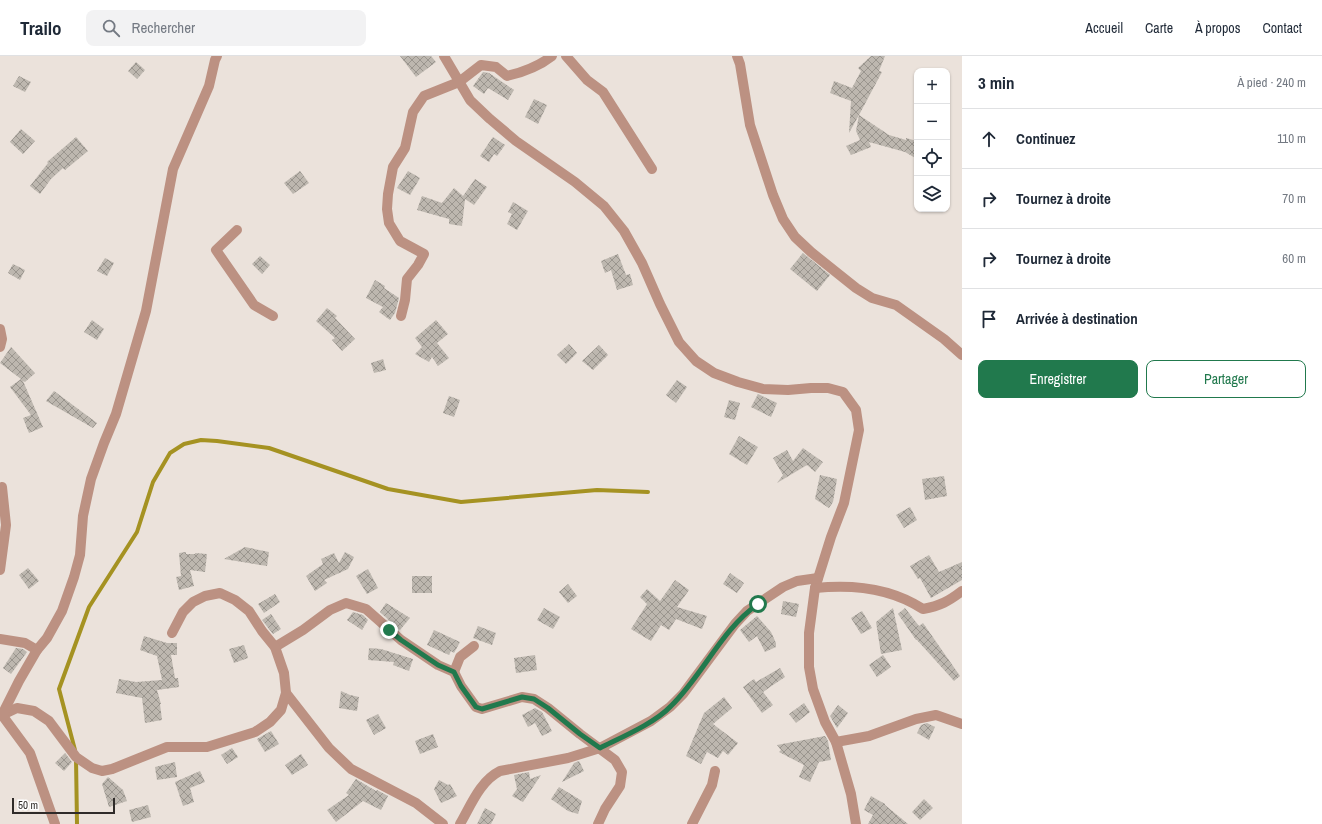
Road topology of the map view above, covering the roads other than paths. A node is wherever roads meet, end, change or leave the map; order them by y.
1 (217, 56) edge
2 (444, 56) edge
3 (552, 56) edge
4 (566, 56) edge
5 (737, 56) edge
6 (459, 82) junction
7 (652, 169) dead end
8 (237, 230) dead end
9 (273, 316) dead end
10 (401, 316) dead end
11 (0, 329) edge
12 (0, 347) edge
13 (962, 355) edge
14 (2, 487) dead end
15 (0, 570) edge
16 (818, 578) junction
17 (815, 588) junction
18 (962, 591) edge
19 (172, 633) dead end
20 (0, 639) edge
21 (474, 646) dead end
22 (275, 647) junction
23 (37, 650) junction
24 (454, 672) junction
25 (286, 693) junction
26 (1, 714) edge
27 (962, 724) edge
28 (836, 742) junction
29 (600, 748) junction
30 (715, 771) dead end
31 (55, 824) edge
32 (443, 824) edge
33 (460, 824) edge
34 (598, 824) edge
35 (692, 824) edge
36 (856, 824) edge

1 - 23 street
2 - 6 street
3 - 6 street
4 - 7 street
5 - 13 street
6 - 10 street
6 - 16 street
8 - 9 street
11 - 12 street
14 - 15 street
16 - 17 street
16 - 29 street
17 - 18 street
17 - 28 street
19 - 22 street
20 - 23 street
21 - 24 street
22 - 24 street
22 - 25 street
23 - 26 street
24 - 29 street
25 - 26 street
25 - 32 street
26 - 31 street
27 - 28 street
28 - 36 street
29 - 33 street
29 - 34 street
30 - 35 street

